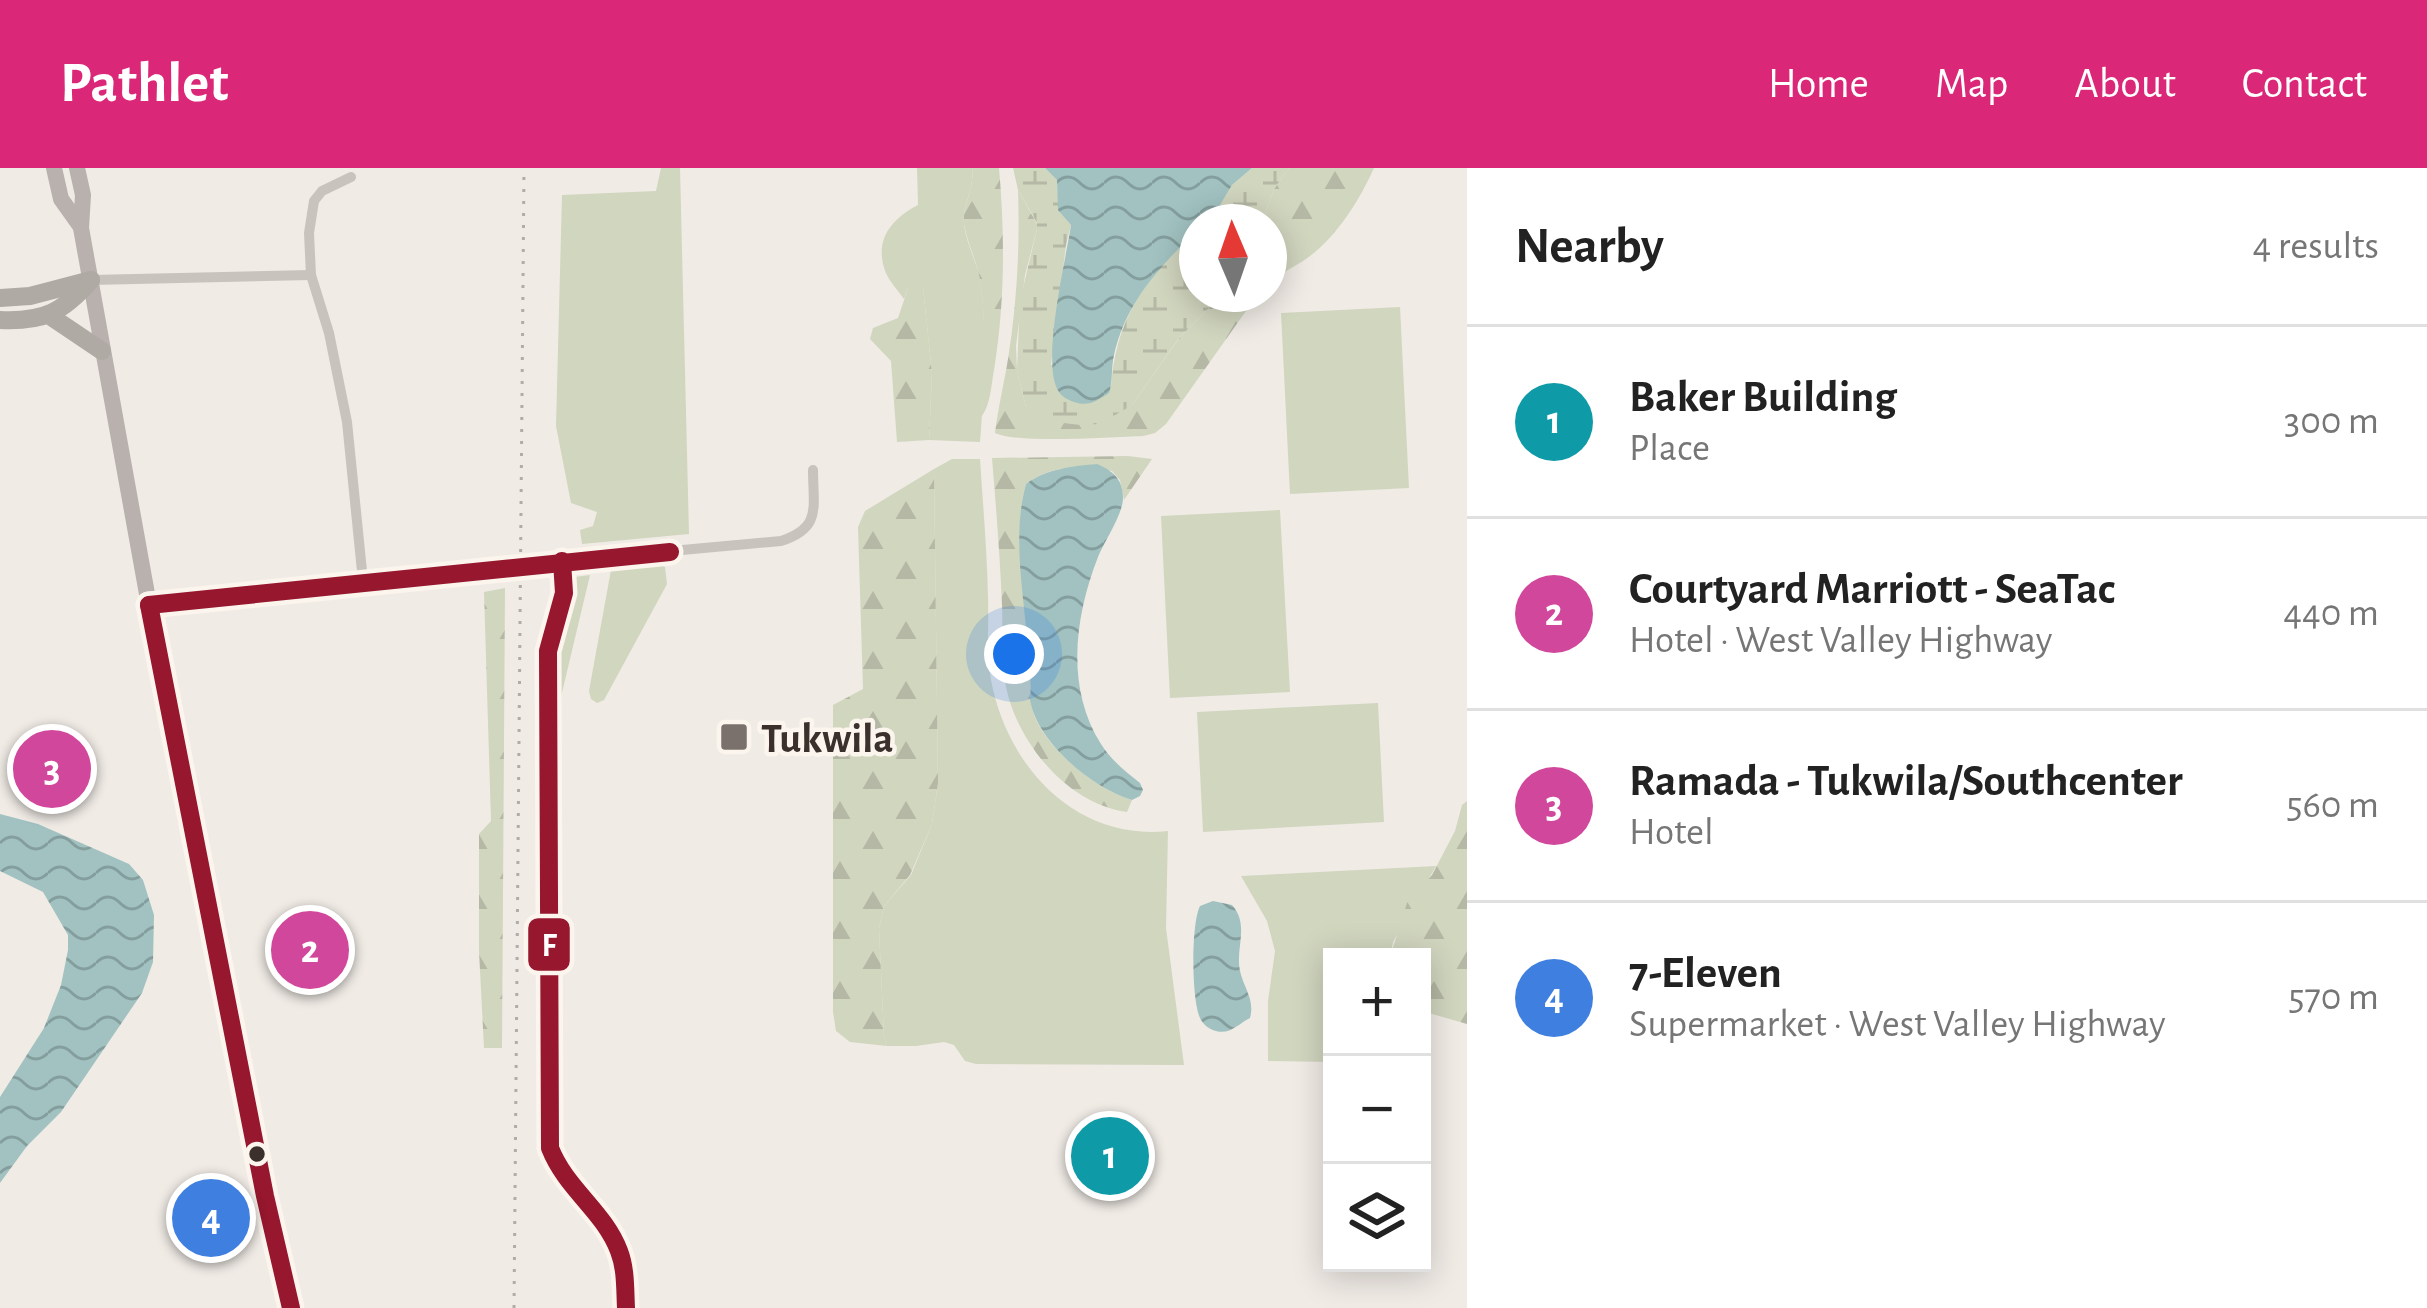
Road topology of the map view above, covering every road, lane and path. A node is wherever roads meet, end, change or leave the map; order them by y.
1 (54, 168) edge
2 (77, 168) edge
3 (350, 177) dead end
4 (81, 228) junction
5 (311, 275) junction
6 (92, 280) junction
7 (0, 298) edge
8 (50, 316) junction
9 (0, 320) edge
10 (102, 351) junction
11 (812, 470) dead end
12 (562, 561) junction
13 (363, 581) junction
14 (148, 605) junction
15 (291, 1308) edge
16 (626, 1308) edge

1 - 4 main road
2 - 4 main road
3 - 5 street
4 - 6 main road
5 - 6 street
5 - 13 street
6 - 7 highway
6 - 8 highway
6 - 10 main road
8 - 9 highway
8 - 10 highway
10 - 14 main road
11 - 12 street
12 - 13 street
12 - 16 street
13 - 14 street
14 - 15 main road

